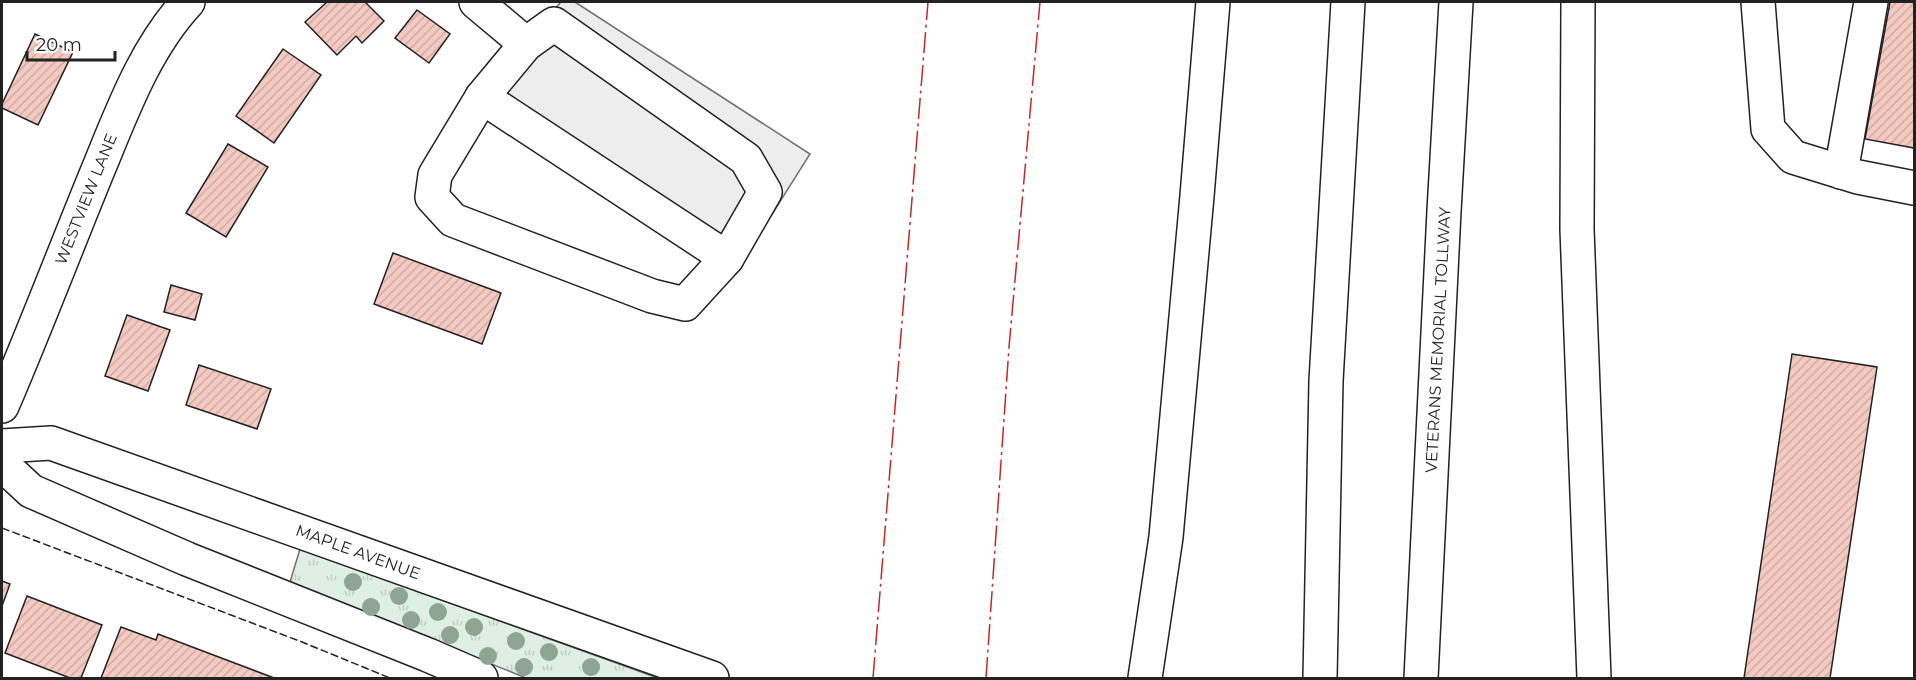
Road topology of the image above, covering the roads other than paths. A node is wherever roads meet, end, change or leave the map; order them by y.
1 (476, 2) edge
2 (1213, 2) edge
3 (1348, 2) edge
4 (1456, 2) edge
5 (1578, 2) edge
6 (1758, 2) edge
7 (1871, 2) edge
8 (177, 5) edge
9 (526, 44) junction
10 (482, 97) junction
11 (1841, 172) junction
12 (1914, 188) edge
13 (727, 258) junction
14 (2, 406) edge
15 (2, 446) edge
16 (2, 464) edge
17 (1143, 674) edge
18 (481, 678) edge
19 (712, 678) edge
20 (1320, 678) edge
21 (1421, 678) edge
22 (1594, 678) edge

1 - 9 main road
2 - 17 main road
3 - 20 main road
4 - 21 main road, VETERANS MEMORIAL TOLLWAY
5 - 22 main road
6 - 11 main road
7 - 11 main road
8 - 14 main road, WESTVIEW LANE
9 - 10 main road
9 - 13 main road
10 - 13 main road
10 - 13 main road
11 - 12 main road
15 - 19 main road, MAPLE AVENUE
16 - 18 main road

